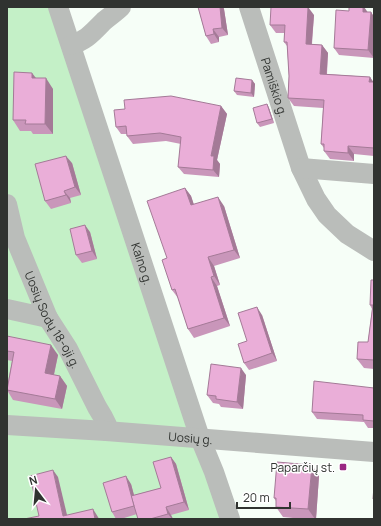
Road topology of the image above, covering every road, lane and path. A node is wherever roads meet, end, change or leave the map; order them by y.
1 (58, 7) edge
2 (122, 7) edge
3 (248, 7) edge
4 (71, 45) junction
5 (300, 168) junction
6 (374, 174) edge
7 (7, 204) edge
8 (374, 251) edge
9 (7, 309) edge
10 (48, 318) junction
11 (7, 425) edge
12 (106, 431) junction
13 (200, 438) junction
14 (374, 452) edge
15 (230, 519) edge

1 - 4 street, Kalno g.
2 - 4 street
3 - 5 street, Pamiškio g.
4 - 13 street, Kalno g.
5 - 6 street
5 - 8 street, Pamiškio g.
7 - 10 street, Uosių Sodų 18-oji g.
9 - 10 street
10 - 12 street, Uosių Sodų 18-oji g.
11 - 12 street, Uosių g.
12 - 13 street, Uosių g.
13 - 14 street, Uosių g.
13 - 15 street, Kalno g.

